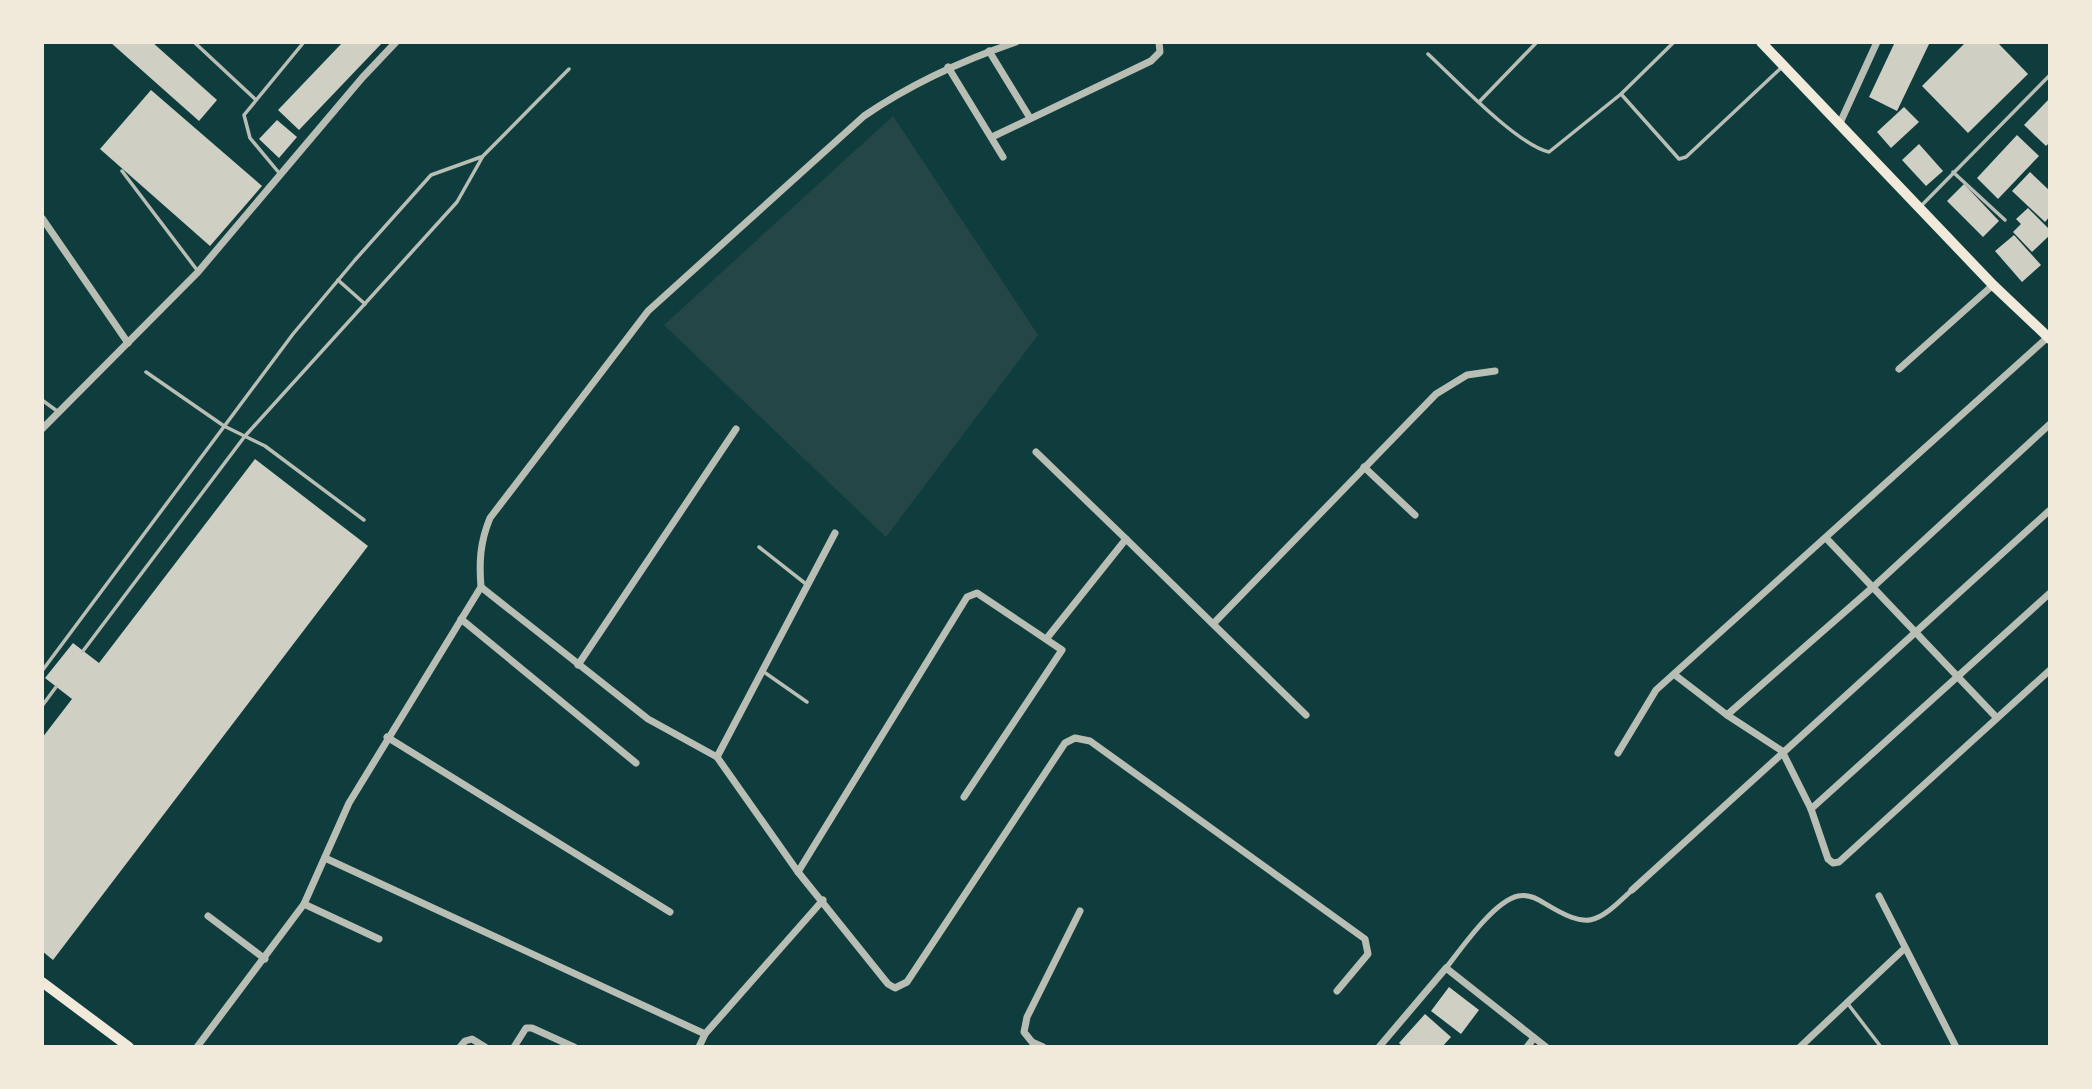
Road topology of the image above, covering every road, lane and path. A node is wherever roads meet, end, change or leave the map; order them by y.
1 (194, 42) edge
2 (304, 42) edge
3 (396, 42) edge
4 (1016, 42) edge
5 (1159, 42) edge
6 (1537, 42) edge
7 (1674, 42) edge
8 (1761, 42) edge
9 (1877, 42) edge
10 (989, 51) junction
11 (1428, 54) dead end
12 (1783, 66) junction
13 (948, 67) junction
14 (569, 69) dead end
15 (2050, 75) edge
16 (1621, 94) junction
17 (255, 99) junction
18 (1479, 101) junction
19 (1030, 118) junction
20 (1840, 123) junction
21 (992, 137) junction
22 (483, 156) junction
23 (1003, 157) dead end
24 (1952, 171) junction
25 (122, 172) dead end
26 (280, 174) junction
27 (1919, 208) junction
28 (42, 218) edge
29 (2006, 220) dead end
30 (198, 272) junction
31 (338, 280) junction
32 (1993, 285) junction
33 (365, 304) junction
34 (2049, 338) edge
35 (128, 343) junction
36 (1899, 369) dead end
37 (1495, 371) dead end
38 (146, 372) dead end
39 (42, 400) edge
40 (59, 413) junction
41 (2050, 424) edge
42 (224, 426) junction
43 (42, 429) edge
44 (736, 429) dead end
45 (245, 436) junction
46 (1036, 452) dead end
47 (1364, 467) junction
48 (2050, 510) edge
49 (1415, 515) dead end
50 (364, 520) dead end
51 (835, 533) dead end
52 (1826, 538) junction
53 (1126, 539) junction
54 (759, 547) dead end
55 (807, 585) junction
56 (481, 587) junction
57 (1872, 588) junction
58 (2050, 593) edge
59 (461, 619) junction
60 (1214, 623) junction
61 (1914, 634) junction
62 (1047, 638) junction
63 (83, 651) dead end
64 (578, 665) junction
65 (762, 670) junction
66 (2050, 670) edge
67 (42, 671) edge
68 (1675, 676) junction
69 (1956, 677) junction
70 (56, 687) dead end
71 (807, 702) dead end
72 (42, 706) edge
73 (1306, 715) dead end
74 (1727, 715) junction
75 (1996, 718) junction
76 (387, 737) junction
77 (1782, 751) junction
78 (1618, 753) dead end
79 (717, 757) junction
80 (636, 763) dead end
81 (964, 797) dead end
82 (1811, 809) junction
83 (325, 858) junction
84 (799, 872) junction
85 (1632, 890) joint
86 (1879, 896) dead end
87 (823, 900) junction
88 (304, 904) junction
89 (1080, 911) dead end
90 (670, 912) dead end
91 (208, 916) dead end
92 (379, 939) dead end
93 (1905, 948) junction
94 (265, 958) junction
95 (1446, 968) junction
96 (42, 982) edge
97 (1338, 991) dead end
98 (1847, 1003) junction
99 (705, 1034) junction
100 (1534, 1038) junction
101 (129, 1047) edge
102 (197, 1047) edge
103 (460, 1047) edge
104 (485, 1047) edge
105 (514, 1047) edge
106 (574, 1047) edge
107 (699, 1047) edge
108 (1043, 1047) edge
109 (1379, 1047) edge
110 (1527, 1047) edge
111 (1546, 1047) edge
112 (1800, 1047) edge
113 (1881, 1047) edge
114 (1955, 1047) edge

1 - 17 lane
2 - 17 lane
3 - 26 street
4 - 10 street
5 - 19 street
6 - 18 lane
7 - 16 lane
8 - 12 main road
9 - 20 street
10 - 13 street
10 - 19 street
11 - 18 lane
12 - 16 lane
12 - 20 main road
13 - 21 street
13 - 56 street
14 - 22 lane
15 - 24 lane
16 - 18 lane
17 - 26 lane
19 - 21 street
20 - 27 main road
21 - 23 street
22 - 31 lane
22 - 33 lane
24 - 27 lane
24 - 29 lane
25 - 30 lane
26 - 30 street
27 - 32 main road
28 - 35 street
30 - 35 street
31 - 33 lane
31 - 42 lane
32 - 34 main road
32 - 36 street
33 - 45 lane
34 - 52 street
35 - 40 street
37 - 47 street
38 - 42 lane
39 - 40 lane
40 - 43 street
41 - 57 street
42 - 45 lane
42 - 67 lane
44 - 64 street
45 - 50 lane
45 - 63 lane
46 - 53 street
47 - 49 street
47 - 60 street
48 - 61 street
51 - 55 street
52 - 57 street
52 - 68 street
53 - 60 street
53 - 62 street
54 - 55 lane
55 - 65 street
56 - 59 street
56 - 64 street
57 - 61 street
57 - 74 street
58 - 69 street
59 - 76 street
59 - 80 street
60 - 73 street
61 - 69 street
61 - 77 street
62 - 81 street
62 - 84 street
64 - 79 street
65 - 71 lane
65 - 79 street
66 - 75 street
68 - 74 street
68 - 78 street
69 - 75 street
69 - 82 street
70 - 72 lane
74 - 77 street
75 - 82 street
76 - 83 street
76 - 90 street
77 - 82 street
77 - 85 street
79 - 84 street
83 - 88 street
83 - 99 street
84 - 87 street
85 - 95 street
86 - 93 street
87 - 97 street
87 - 99 street
88 - 92 street
88 - 94 street
89 - 108 street
91 - 94 street
93 - 98 street
93 - 114 street
94 - 102 street
95 - 100 street
95 - 109 street
96 - 101 main road
98 - 112 street
98 - 113 lane
99 - 107 street
100 - 110 street
100 - 111 street
103 - 104 street
105 - 106 street

